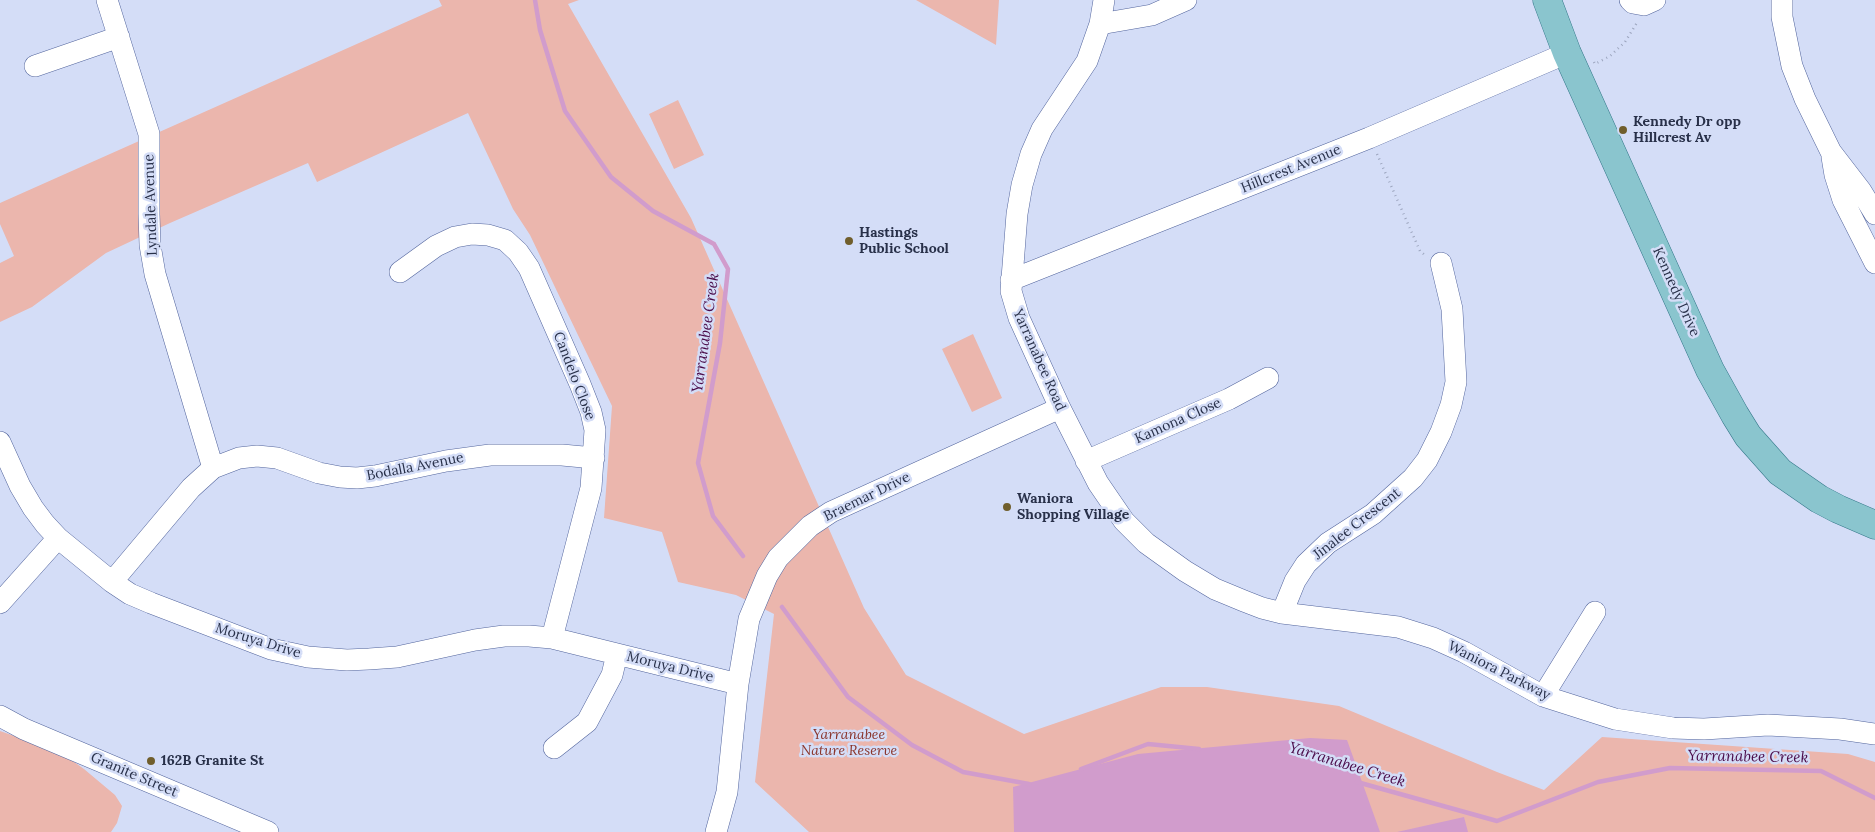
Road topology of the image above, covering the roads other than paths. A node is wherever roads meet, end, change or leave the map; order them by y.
1 (107, 0) edge
2 (1104, 0) edge
3 (1186, 0) edge
4 (1547, 0) edge
5 (1782, 0) edge
6 (1100, 24) junction
7 (118, 36) junction
8 (1579, 54) junction
9 (35, 66) dead end
10 (1831, 152) junction
11 (1875, 214) edge
12 (1441, 262) road end
13 (1875, 263) edge
14 (400, 272) dead end
15 (1011, 280) junction
16 (1268, 378) dead end
17 (1060, 408) junction
18 (0, 442) edge
19 (594, 458) junction
20 (1086, 461) junction
21 (213, 468) junction
22 (1875, 525) edge
23 (58, 538) junction
24 (112, 582) junction
25 (1215, 589) joint
26 (0, 602) edge
27 (1282, 612) junction
28 (1595, 612) dead end
29 (552, 638) junction
30 (617, 654) junction
31 (738, 684) junction
32 (1543, 696) junction
33 (0, 716) edge
34 (1875, 734) edge
35 (554, 748) dead end
36 (268, 832) edge
37 (716, 832) edge

1 - 7 street, Lyndale Avenue
2 - 6 street, Yarranabee Road
3 - 6 street
4 - 8 main road, Kennedy Drive
5 - 10 street
6 - 15 street, Yarranabee Road
7 - 9 street
7 - 21 street, Lyndale Avenue
8 - 15 street, Hillcrest Avenue
8 - 22 main road, Kennedy Drive
10 - 11 street
10 - 13 street
12 - 27 street, Jinalee Crescent
14 - 19 street, Candelo Close
15 - 17 street, Yarranabee Road
16 - 20 street, Kamona Close
17 - 20 street, Yarranabee Road
17 - 31 street, Braemar Drive
18 - 23 street, Moruya Drive
19 - 21 street, Bodalla Avenue
19 - 29 street, Candelo Close
20 - 25 street, Yarranabee Road
21 - 24 street, Bodalla Avenue
23 - 24 street, Moruya Drive
23 - 26 street
24 - 29 street, Moruya Drive
25 - 27 street, Waniora Parkway
27 - 32 street, Waniora Parkway
28 - 32 street
29 - 30 street, Moruya Drive
30 - 31 street, Moruya Drive
30 - 35 street
31 - 37 street, Braemar Drive
32 - 34 street, Waniora Parkway
33 - 36 street, Granite Street

